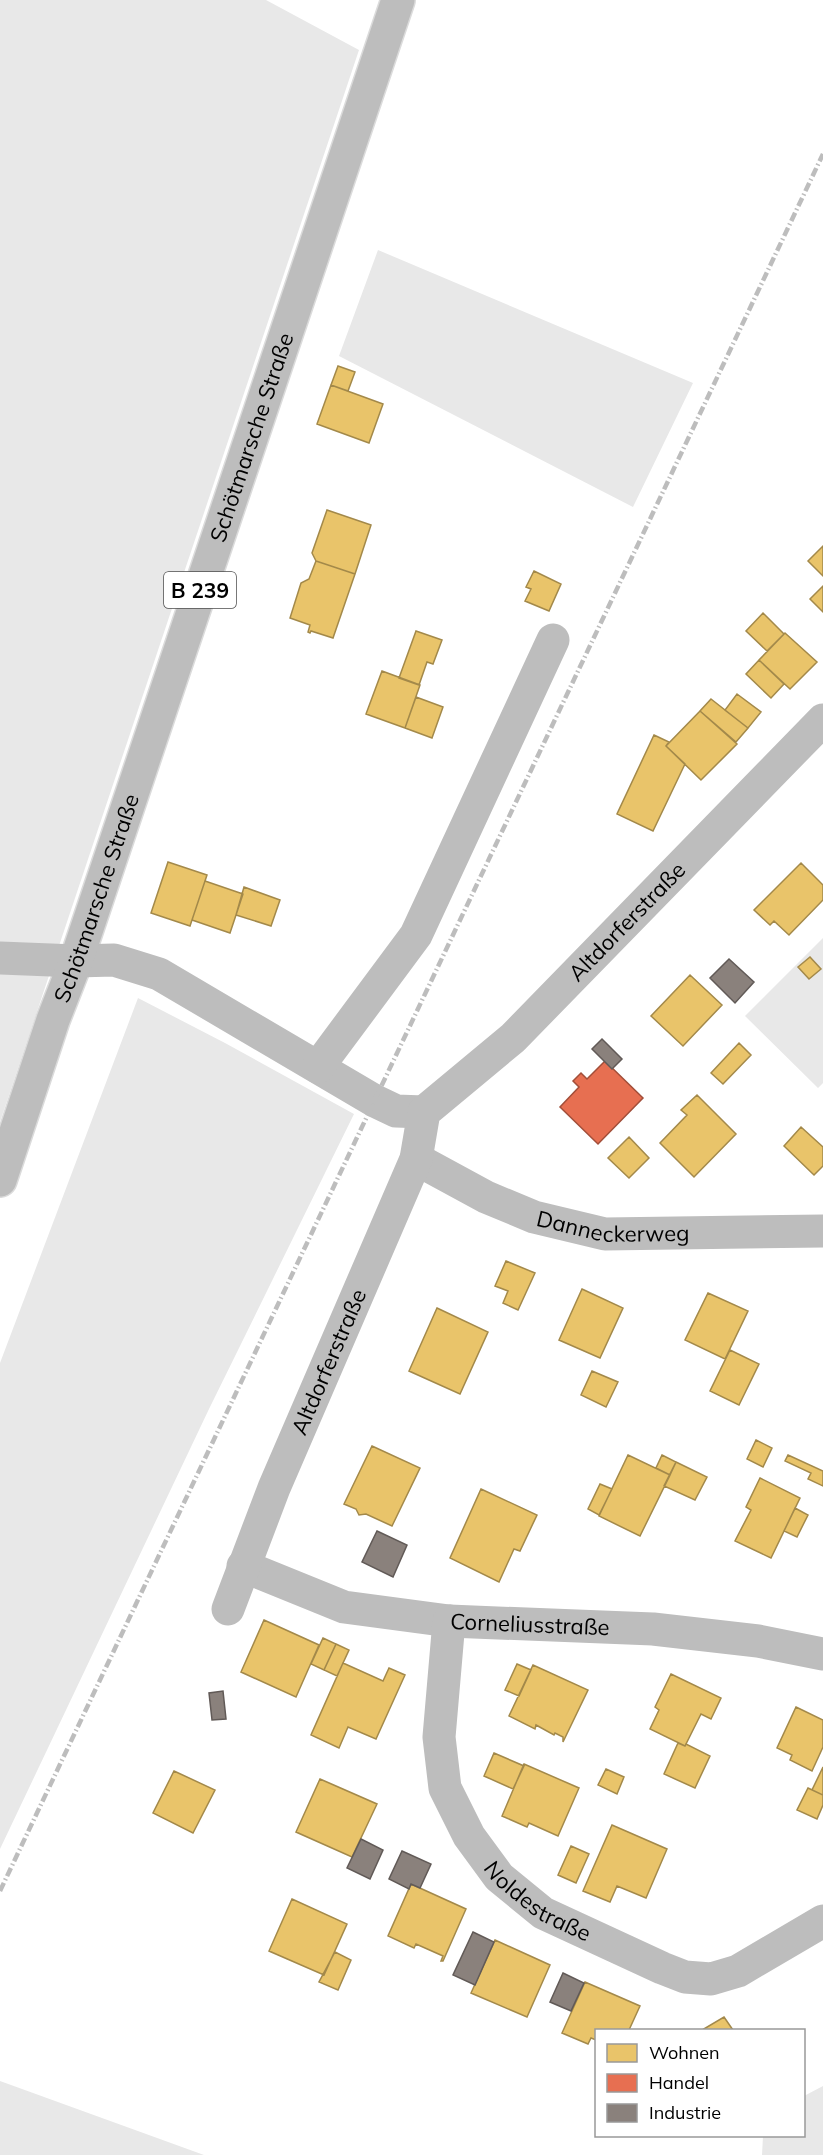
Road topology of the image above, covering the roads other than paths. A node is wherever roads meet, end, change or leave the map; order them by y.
1 (398, 0) edge
2 (553, 640) dead end
3 (823, 720) edge
4 (0, 958) edge
5 (76, 961) junction
6 (318, 1068) junction
7 (424, 1112) junction
8 (417, 1159) junction
9 (0, 1180) edge
10 (823, 1231) edge
11 (243, 1566) junction
12 (228, 1609) dead end
13 (449, 1621) junction
14 (823, 1654) edge
15 (823, 1921) edge

1 - 5 street, Schötmarsche Straße / B 239
2 - 6 street
3 - 7 street, Altdorferstraße
4 - 5 street
5 - 6 street
5 - 9 street, Schötmarsche Straße / B 239
6 - 7 street
7 - 8 street, Altdorferstraße
8 - 10 street, Danneckerweg
8 - 11 street, Altdorferstraße
11 - 12 street, Altdorferstraße
11 - 13 street, Corneliusstraße
13 - 14 street, Corneliusstraße
13 - 15 street, Noldestraße

